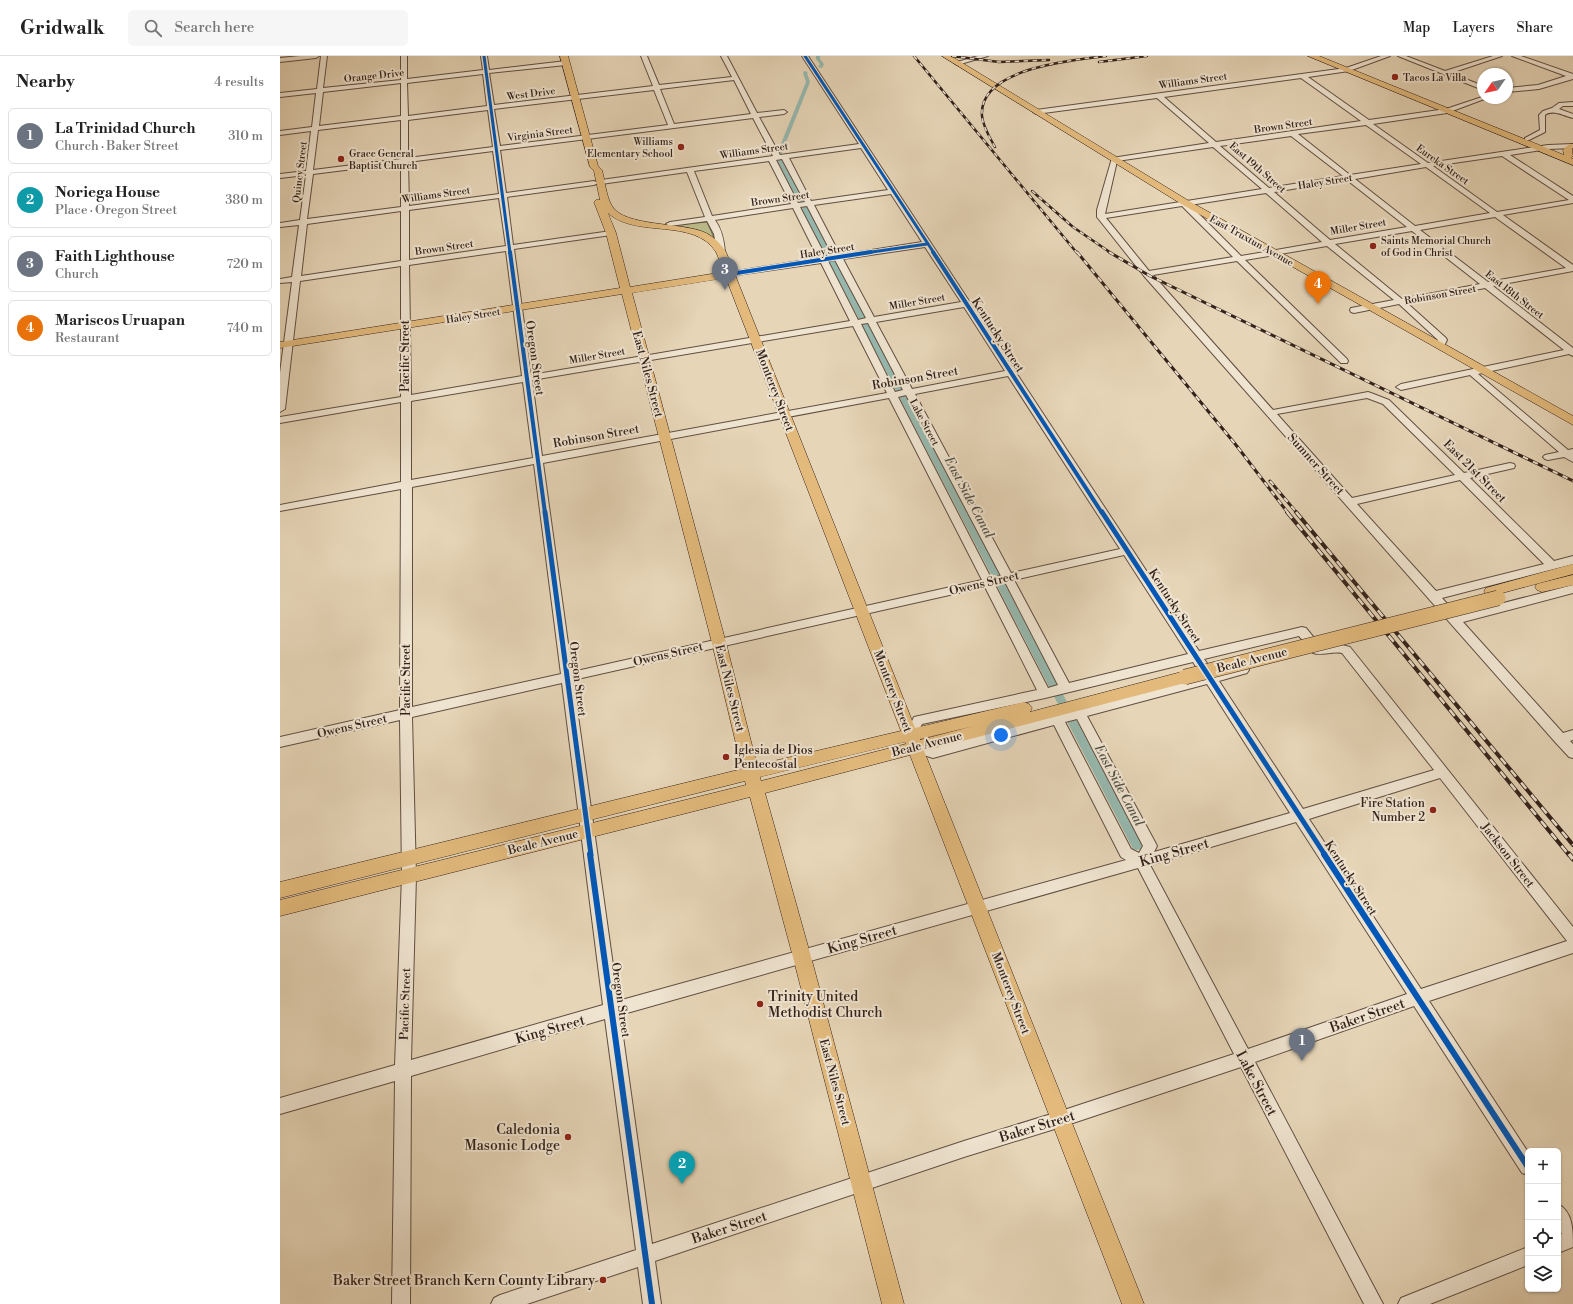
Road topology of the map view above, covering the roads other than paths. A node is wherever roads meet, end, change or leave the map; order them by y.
1 (316, 56) edge
2 (324, 56) edge
3 (404, 56) edge
4 (484, 56) edge
5 (644, 56) edge
6 (724, 56) edge
7 (805, 56) edge
8 (946, 56) edge
9 (985, 56) edge
10 (1312, 56) edge
11 (1323, 56) edge
12 (1387, 56) edge
13 (1401, 56) edge
14 (1499, 56) edge
15 (1515, 56) edge
16 (280, 60) edge
17 (565, 60) edge
18 (957, 63) junction
19 (1350, 69) junction
20 (486, 72) junction
21 (1446, 74) junction
22 (1302, 76) junction
23 (1572, 76) edge
24 (736, 78) junction
25 (404, 81) junction
26 (1477, 86) edge
27 (657, 88) junction
28 (1513, 89) edge
29 (319, 91) junction
30 (1158, 95) junction
31 (280, 96) edge
32 (575, 98) junction
33 (1477, 100) edge
34 (1573, 104) edge
35 (491, 108) junction
36 (1450, 110) junction
37 (1554, 110) junction
38 (784, 112) dead end
39 (1036, 112) junction
40 (755, 116) junction
41 (1573, 116) edge
42 (404, 118) junction
43 (1367, 123) junction
44 (672, 126) junction
45 (315, 129) junction
46 (280, 133) edge
47 (1292, 133) junction
48 (585, 137) junction
49 (1527, 139) junction
50 (1215, 145) junction
51 (1573, 145) edge
52 (863, 146) junction
53 (496, 148) junction
54 (1544, 148) junction
55 (1504, 154) junction
56 (777, 157) junction
57 (1572, 158) edge
58 (1114, 159) junction
59 (404, 160) junction
60 (1428, 165) junction
61 (689, 169) junction
62 (309, 172) junction
63 (280, 176) edge
64 (1349, 178) junction
65 (598, 182) junction
66 (1268, 190) junction
67 (893, 192) junction
68 (503, 195) junction
69 (1573, 200) edge
70 (1186, 203) junction
71 (808, 204) junction
72 (796, 206) junction
73 (405, 208) junction
74 (1496, 214) junction
75 (1101, 217) junction
76 (709, 218) junction
77 (303, 222) junction
78 (670, 224) dead end
79 (280, 225) edge
80 (1413, 228) junction
81 (610, 232) junction
82 (1327, 242) junction
83 (927, 244) junction
84 (510, 247) junction
85 (721, 252) junction
86 (1272, 252) junction
87 (1238, 257) junction
88 (838, 258) junction
89 (823, 260) junction
90 (405, 262) junction
91 (1573, 269) edge
92 (730, 274) junction
93 (1147, 274) junction
94 (296, 278) junction
95 (280, 281) edge
96 (1486, 285) junction
97 (626, 291) junction
98 (1400, 301) junction
99 (966, 304) junction
100 (1370, 307) junction
101 (518, 308) junction
102 (1354, 310) dead end
103 (871, 320) junction
104 (855, 322) junction
105 (405, 325) junction
106 (755, 339) junction
107 (284, 344) edge
108 (1440, 346) junction
109 (1572, 352) edge
110 (644, 358) junction
111 (1344, 361) dead end
112 (1482, 370) junction
113 (1471, 372) junction
114 (1011, 373) junction
115 (527, 378) junction
116 (1401, 387) dead end
117 (909, 392) junction
118 (892, 395) junction
119 (406, 398) junction
120 (280, 409) edge
121 (1270, 413) junction
122 (785, 415) junction
123 (280, 420) edge
124 (1573, 421) edge
125 (664, 437) junction
126 (1571, 454) edge
127 (1548, 457) dead end
128 (538, 460) junction
129 (1510, 466) dead end
130 (1462, 476) junction
131 (406, 485) junction
132 (1349, 502) junction
133 (280, 508) edge
134 (1127, 551) junction
135 (1573, 560) edge
136 (1552, 565) junction
137 (1573, 569) edge
138 (1008, 578) junction
139 (1573, 580) edge
140 (988, 583) junction
141 (1573, 590) edge
142 (1494, 594) junction
143 (1433, 596) junction
144 (862, 611) junction
145 (1454, 620) junction
146 (719, 643) junction
147 (1317, 651) junction
148 (1195, 656) junction
149 (568, 677) junction
150 (1210, 679) junction
151 (1066, 688) junction
152 (1045, 693) junction
153 (899, 705) junction
154 (406, 714) junction
155 (1080, 714) junction
156 (918, 720) junction
157 (1058, 720) junction
158 (1573, 735) edge
159 (1560, 739) junction
160 (913, 741) junction
161 (280, 742) edge
162 (932, 753) junction
163 (1573, 753) edge
164 (1443, 772) junction
165 (927, 776) junction
166 (753, 781) junction
167 (1299, 816) junction
168 (585, 823) junction
169 (408, 858) junction
170 (1141, 861) junction
171 (408, 876) junction
172 (280, 890) edge
173 (280, 908) edge
174 (978, 908) junction
175 (1573, 938) edge
176 (1573, 946) edge
177 (802, 957) junction
178 (1418, 998) junction
179 (613, 1011) junction
180 (1244, 1058) junction
181 (403, 1071) junction
182 (280, 1106) edge
183 (1061, 1120) junction
184 (1525, 1162) edge
185 (861, 1183) junction
186 (1561, 1218) edge
187 (1573, 1237) edge
188 (1561, 1243) edge
189 (646, 1255) junction
190 (1525, 1257) edge
191 (401, 1304) edge
192 (500, 1304) edge
193 (652, 1304) edge
194 (893, 1304) edge
195 (1133, 1304) edge
196 (1374, 1304) edge
197 (1407, 1304) edge

1 - 16 street
2 - 29 street, Quincy Street
3 - 25 street, Pacific Street
4 - 20 street, Oregon Street
5 - 27 street
6 - 24 street, Lake Street
7 - 52 street, Kentucky Street
8 - 18 main road, East Truxtun Avenue
9 - 18 street
10 - 19 main road
11 - 19 main road
12 - 19 street, Williams Street
13 - 21 street
14 - 21 street
15 - 23 street
17 - 20 street, Orange Drive
17 - 32 main road, East Niles Street
18 - 39 main road, East Truxtun Avenue
19 - 22 street, Williams Street
19 - 36 main road
20 - 25 street, Orange Drive
20 - 35 street, Oregon Street
21 - 26 street
22 - 30 street, Williams Street
22 - 43 street, Eureka Street
23 - 28 street
24 - 27 street, West Drive
24 - 40 street, Lake Street
25 - 29 street, Orange Drive
25 - 42 street, Pacific Street
27 - 32 street, West Drive
27 - 44 street
29 - 31 street, Orange Drive
29 - 45 street, Quincy Street
30 - 39 street, Williams Street
30 - 50 street, East 19th Street
32 - 35 street, West Drive
32 - 48 main road, East Niles Street
33 - 36 street, Brown Street
34 - 37 street
35 - 42 street, West Drive
35 - 53 street, Oregon Street
36 - 43 street, Brown Street
36 - 49 main road
36 - 54 main road
37 - 41 street
37 - 49 street
38 - 40 street, Virginia Street
39 - 58 main road, East Truxtun Avenue
40 - 44 street, Virginia Street
40 - 56 street, Lake Street
42 - 45 street, West Drive
42 - 59 street, Pacific Street
43 - 47 street, Brown Street
43 - 60 street, Eureka Street
44 - 48 street, Virginia Street
45 - 46 street, West Drive
45 - 62 street, Quincy Street
47 - 50 street, Brown Street
47 - 64 street, East 18th Street
48 - 53 street, Virginia Street
48 - 65 main road, East Niles Street
49 - 54 main road
50 - 58 street, Brown Street
50 - 66 street, East 19th Street
51 - 54 street, Haley Street
51 - 57 main road
52 - 56 street, Williams Street
52 - 67 street, Kentucky Street
53 - 59 street, Virginia Street
53 - 68 street, Oregon Street
54 - 55 street, Haley Street
54 - 57 main road
55 - 60 street, Haley Street
55 - 69 street
56 - 61 street, Williams Street
56 - 71 street, Lake Street
56 - 72 street, Lake Street
58 - 70 main road, East Truxtun Avenue
58 - 75 street
59 - 62 street, Virginia Street
59 - 73 street, Pacific Street
60 - 64 street, Haley Street
60 - 74 street, Eureka Street
61 - 65 street, Williams Street
61 - 76 street, Monterey Street
62 - 63 street, Virginia Street
62 - 77 street, Quincy Street
64 - 66 street, Haley Street
64 - 80 street, East 18th Street
65 - 68 street, Williams Street
65 - 81 main road, East Niles Street
65 - 85 main road, East Niles Street
66 - 70 street, Haley Street
66 - 82 street, East 19th Street
67 - 71 street, Brown Street
67 - 83 street, Kentucky Street
68 - 73 street, Williams Street
68 - 84 street, Oregon Street
69 - 74 street, Miller Street
70 - 75 street, Haley Street
70 - 86 main road, East Truxtun Avenue
70 - 87 street
71 - 72 street, Brown Street
71 - 88 street, Lake Street
72 - 76 street, Brown Street
72 - 89 street, Lake Street
73 - 77 street, Williams Street
73 - 90 street, Pacific Street
74 - 80 street, Miller Street
74 - 91 street, Eureka Street
75 - 93 street, Sumner Street
76 - 78 street, Brown Street
76 - 85 street, Monterey Street
77 - 79 street, Williams Street
77 - 94 street, Quincy Street
80 - 82 street, Miller Street
80 - 96 street, East 18th Street
81 - 84 street, Brown Street
81 - 97 main road, East Niles Street
82 - 86 street, Miller Street
82 - 98 street, East 19th Street
83 - 88 street, Haley Street
83 - 99 street, Kentucky Street
84 - 90 street, Brown Street
84 - 101 street, Oregon Street
85 - 92 main road, Monterey Street
86 - 87 street, Miller Street
86 - 100 main road, East Truxtun Avenue
87 - 93 street, Miller Street
87 - 111 street
88 - 89 street, Haley Street
88 - 103 street, Lake Street
89 - 92 street, Haley Street
89 - 104 street, Lake Street
90 - 94 street, Brown Street
90 - 105 street, Pacific Street
91 - 96 street, Robinson Street
92 - 97 main road, Haley Street
92 - 106 main road, Monterey Street
93 - 121 street, Sumner Street
94 - 95 street, Brown Street
94 - 107 street, Quincy Street
96 - 98 street, Robinson Street
96 - 109 street, East 18th Street
97 - 101 main road, Haley Street
97 - 110 main road, East Niles Street
98 - 100 street, Robinson Street
98 - 108 street, East 19th Street
99 - 103 street, Miller Street
99 - 114 street, Kentucky Street
100 - 102 street, Robinson Street
100 - 108 main road, East Truxtun Avenue
101 - 105 main road, Haley Street
101 - 115 street, Oregon Street
103 - 104 street, Miller Street
103 - 117 street, Lake Street
104 - 106 street, Miller Street
104 - 118 street, Lake Street
105 - 107 main road, Haley Street
105 - 119 street, Pacific Street
106 - 110 street, Miller Street
106 - 122 main road, Monterey Street
107 - 120 street, Quincy Street
108 - 112 main road, East Truxtun Avenue
109 - 112 street
110 - 115 street, Miller Street
110 - 125 main road, East Niles Street
112 - 113 street
112 - 124 main road, East Truxtun Avenue
113 - 116 street
113 - 126 street
114 - 117 street, Robinson Street
114 - 134 street, Kentucky Street
115 - 119 street, Miller Street
115 - 128 street, Oregon Street
117 - 118 street, Robinson Street
117 - 138 street, Lake Street
118 - 122 street, Robinson Street
118 - 140 street, Lake Street
119 - 123 street, Miller Street
119 - 131 street, Pacific Street
121 - 130 street, East 21st Street
121 - 132 street, Sumner Street
122 - 125 street, Robinson Street
122 - 144 main road, Monterey Street
125 - 128 street, Robinson Street
125 - 146 main road, East Niles Street
126 - 127 street
128 - 131 street, Robinson Street
128 - 149 street, Oregon Street
129 - 130 street
130 - 132 street
130 - 136 street, East 21st Street
131 - 133 street, Robinson Street
131 - 154 street, Pacific Street
132 - 143 street, Sumner Street
134 - 138 street, Owens Street
134 - 148 street, Kentucky Street
135 - 136 street
136 - 143 street
137 - 142 main road, Beale Avenue
138 - 140 street, Owens Street
138 - 151 street, Lake Street
139 - 142 main road, Beale Avenue
140 - 144 street, Owens Street
140 - 152 street, Lake Street
141 - 145 street
142 - 160 main road, Beale Avenue, bridge
143 - 145 street, Sumner Street
144 - 146 street, Owens Street
144 - 153 main road, Monterey Street
145 - 159 street, Sumner Street
146 - 149 street, Owens Street
146 - 166 main road, East Niles Street
147 - 148 street
147 - 150 street, Jackson Street
147 - 164 street, Jackson Street
148 - 150 street, Kentucky Street
148 - 151 street
149 - 154 street, Owens Street
149 - 168 street, Oregon Street
150 - 155 street, Jackson Street
150 - 167 street, Kentucky Street
151 - 152 street
152 - 156 street
153 - 156 main road
153 - 160 main road, Monterey Street
154 - 161 street, Owens Street
154 - 169 street, Pacific Street
155 - 157 street, Jackson Street
155 - 170 street
156 - 160 street
157 - 162 street, Jackson Street
157 - 170 street, Lake Street
158 - 159 street
159 - 163 street, Sumner Street
160 - 162 street
160 - 165 main road, Monterey Street
160 - 166 main road, Beale Avenue
162 - 165 main road
164 - 167 street, King Street
164 - 175 street, Jackson Street
165 - 174 main road, Monterey Street
166 - 168 main road, Beale Avenue
166 - 177 main road, East Niles Street
167 - 170 street, King Street
167 - 178 street, Kentucky Street
168 - 169 main road, Beale Avenue
168 - 171 main road, Beale Avenue
168 - 179 street, Oregon Street
169 - 171 street, Pacific Street
169 - 172 main road, Beale Avenue
170 - 174 street, King Street
170 - 180 street, Lake Street
171 - 173 main road, Beale Avenue
171 - 181 street, Pacific Street
174 - 177 street, King Street
174 - 183 main road, Monterey Street
176 - 178 street, Baker Street
177 - 179 street, King Street
177 - 185 main road, East Niles Street
178 - 180 street, Baker Street
178 - 184 street, Kentucky Street
179 - 181 street, King Street
179 - 189 street, Oregon Street
180 - 183 street, Baker Street
180 - 196 street, Lake Street
181 - 182 street, King Street
181 - 191 street, Pacific Street
183 - 185 street, Baker Street
183 - 195 main road, Monterey Street
185 - 189 street, Baker Street
185 - 194 main road, East Niles Street
186 - 187 street
187 - 188 street
189 - 192 street, Baker Street
189 - 193 street, Oregon Street
190 - 197 street

